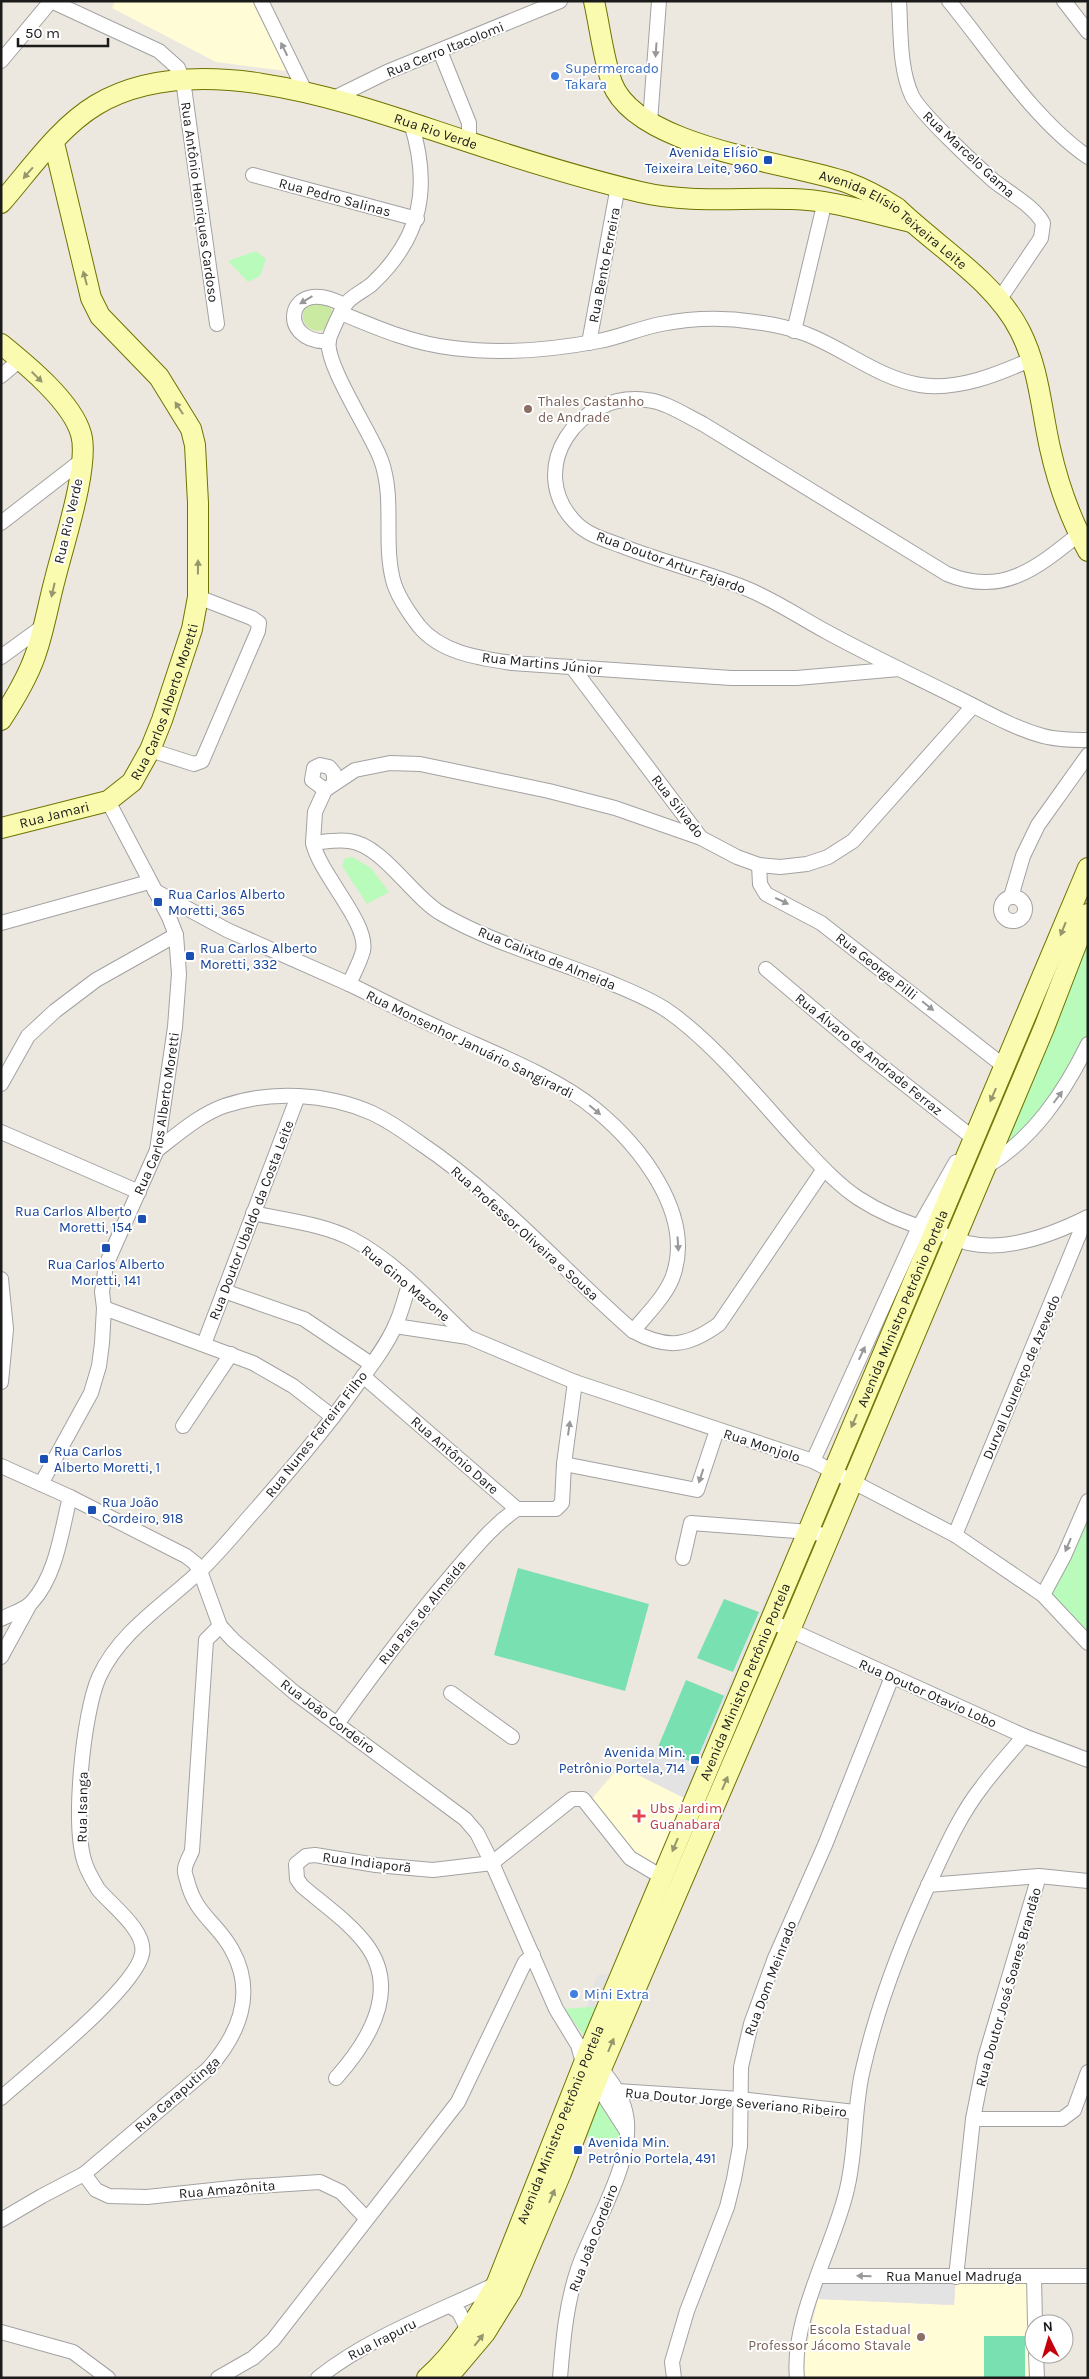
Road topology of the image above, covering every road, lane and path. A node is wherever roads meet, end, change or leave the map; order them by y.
1 (51, 1) edge
2 (261, 1) edge
3 (560, 1) edge
4 (594, 1) edge
5 (660, 1) edge
6 (899, 1) edge
7 (949, 1) edge
8 (1064, 1) edge
9 (1088, 32) edge
10 (440, 52) junction
11 (1, 61) edge
12 (183, 80) junction
13 (306, 93) junction
14 (332, 100) junction
15 (650, 122) junction
16 (411, 123) junction
17 (469, 142) junction
18 (54, 143) junction
19 (1088, 157) edge
20 (253, 175) dead end
21 (618, 186) junction
22 (825, 201) junction
23 (1, 203) edge
24 (417, 219) junction
25 (911, 222) junction
26 (999, 300) junction
27 (343, 309) junction
28 (217, 324) dead end
29 (794, 331) junction
30 (329, 341) junction
31 (589, 343) junction
32 (1, 344) edge
33 (1032, 359) junction
34 (20, 360) junction
35 (1, 376) edge
36 (81, 461) junction
37 (1, 523) edge
38 (1083, 542) edge
39 (198, 597) junction
40 (44, 625) junction
41 (1, 657) edge
42 (572, 667) junction
43 (900, 669) junction
44 (973, 706) junction
45 (1, 720) edge
46 (1088, 740) edge
47 (150, 750) junction
48 (1088, 755) edge
49 (108, 801) junction
50 (1, 828) edge
51 (701, 838) junction
52 (313, 843) junction
53 (759, 865) junction
54 (1088, 868) edge
55 (152, 887) junction
56 (1082, 895) edge
57 (1011, 897) dead end
58 (1088, 914) edge
59 (1, 923) edge
60 (176, 935) junction
61 (766, 969) dead end
62 (349, 984) junction
63 (1088, 1044) edge
64 (1005, 1067) junction
65 (1, 1084) edge
66 (298, 1096) junction
67 (1, 1132) edge
68 (973, 1138) junction
69 (157, 1150) junction
70 (986, 1167) junction
71 (824, 1169) junction
72 (139, 1192) junction
73 (253, 1213) junction
74 (1087, 1218) edge
75 (926, 1229) junction
76 (955, 1239) junction
77 (1, 1279) edge
78 (410, 1282) junction
79 (224, 1291) junction
80 (104, 1308) junction
81 (395, 1326) junction
82 (633, 1332) junction
83 (468, 1337) junction
84 (204, 1344) junction
85 (231, 1354) junction
86 (368, 1370) junction
87 (1, 1381) edge
88 (575, 1382) junction
89 (333, 1417) junction
90 (183, 1426) dead end
91 (717, 1430) junction
92 (813, 1461) junction
93 (564, 1464) junction
94 (1, 1466) edge
95 (832, 1470) junction
96 (852, 1482) junction
97 (41, 1484) junction
98 (70, 1497) junction
99 (1088, 1501) edge
100 (517, 1509) junction
101 (806, 1532) junction
102 (829, 1536) junction
103 (955, 1536) junction
104 (683, 1558) dead end
105 (200, 1571) junction
106 (1043, 1595) junction
107 (30, 1603) junction
108 (1, 1619) edge
109 (770, 1621) junction
110 (220, 1626) junction
111 (790, 1630) junction
112 (1088, 1643) edge
113 (1, 1657) edge
114 (892, 1677) junction
115 (451, 1693) dead end
116 (337, 1724) junction
117 (1024, 1736) junction
118 (512, 1737) dead end
119 (1088, 1760) edge
120 (492, 1863) junction
121 (1039, 1876) junction
122 (662, 1877) junction
123 (1088, 1881) edge
124 (928, 1886) junction
125 (533, 1956) junction
126 (589, 2062) junction
127 (1088, 2072) edge
128 (336, 2078) dead end
129 (617, 2091) junction
130 (1, 2098) edge
131 (740, 2099) junction
132 (855, 2112) junction
133 (973, 2119) junction
134 (626, 2130) junction
135 (84, 2174) junction
136 (366, 2218) junction
137 (1, 2220) edge
138 (819, 2276) junction
139 (1088, 2276) edge
140 (956, 2277) junction
141 (1034, 2277) junction
142 (497, 2283) junction
143 (450, 2306) junction
144 (1035, 2314) edge
145 (468, 2330) junction
146 (1, 2332) edge
147 (1036, 2364) edge
148 (108, 2378) edge
149 (218, 2378) edge
150 (318, 2378) edge
151 (427, 2378) edge
152 (447, 2378) edge
153 (560, 2378) edge
154 (674, 2378) edge
155 (797, 2378) edge
156 (1037, 2378) edge

1 - 11 street
1 - 12 street
13 -> 2 street
3 - 10 street, Rua Cerro Itacolomi
4 - 15 main road, Avenida Elísio Teixeira Leite
5 -> 15 street
6 - 26 street, Rua Marcelo Gama
7 - 19 street
8 - 9 street
10 - 14 street, Rua Cerro Itacolomi
10 - 17 street
12 - 13 main road, Rua Rio Verde
12 - 18 main road, Rua Rio Verde
12 - 28 street, Rua Antônio Henriques Cardoso
13 - 14 main road, Rua Rio Verde
14 - 16 main road, Rua Rio Verde
15 - 25 main road, Avenida Elísio Teixeira Leite
16 - 17 main road, Rua Rio Verde
16 - 24 street
17 - 21 main road, Rua Rio Verde
18 -> 23 main road, Rua Rio Verde
39 -> 18 main road, Rua Carlos Alberto Moretti
20 - 24 street, Rua Pedro Salinas
21 - 22 main road, Rua Rio Verde
21 - 31 street, Rua Bento Ferreira
22 - 25 main road, Rua Rio Verde
22 - 29 street
24 - 27 street
25 - 26 main road, Avenida Elísio Teixeira Leite
26 - 33 main road, Avenida Elísio Teixeira Leite
27 - 30 street
27 -> 30 street
27 - 31 street
29 - 31 street
29 - 33 street
30 - 42 street, Rua Martins Júnior
32 - 34 main road, Rua Rio Verde
33 - 38 main road, Avenida Elísio Teixeira Leite
34 - 35 street
34 -> 36 main road, Rua Rio Verde
36 - 37 street
36 -> 40 main road, Rua Rio Verde
38 - 43 street, Rua Doutor Artur Fajardo
39 - 47 main road, Rua Carlos Alberto Moretti
39 - 47 street
40 - 41 street
40 - 45 main road, Rua Rio Verde
42 - 43 street, Rua Martins Júnior
42 - 51 street, Rua Silvado
43 - 44 street, Rua Doutor Artur Fajardo
44 - 46 street, Rua Doutor Artur Fajardo
44 - 53 street, Rua Silvado
47 - 49 main road, Rua Carlos Alberto Moretti
48 - 57 street
49 - 50 main road, Rua Jamari
49 - 55 street, Rua Carlos Alberto Moretti
51 - 52 street
51 - 53 street, Rua Silvado
52 - 62 street
52 - 71 street, Rua Calixto de Almeida
53 -> 64 street, Rua George Pilli
54 - 56 main road, Avenida Ministro Petrônio Portela
55 - 59 street
55 - 60 street, Rua Carlos Alberto Moretti
55 - 62 street
56 -> 64 main road, Avenida Ministro Petrônio Portela
58 - 70 main road, Avenida Ministro Petrônio Portela
60 - 65 street
60 - 69 street, Rua Carlos Alberto Moretti
61 - 68 street, Rua Álvaro de Andrade Ferraz
62 -> 82 street, Rua Monsenhor Januário Sangirardi
70 -> 63 street
64 -> 68 main road, Avenida Ministro Petrônio Portela
66 - 69 street, Rua Professor Oliveira e Sousa
66 - 73 street, Rua Doutor Ubaldo da Costa Leite
66 - 82 street, Rua Professor Oliveira e Sousa
67 - 72 street
68 - 75 main road, Avenida Ministro Petrônio Portela
69 - 72 street, Rua Carlos Alberto Moretti
70 - 76 main road, Avenida Ministro Petrônio Portela
71 - 75 street, Rua Calixto de Almeida
71 - 82 street, Rua Professor Oliveira e Sousa
72 - 80 street, Rua Carlos Alberto Moretti
73 - 78 street, Rua Gino Mazone
73 - 79 street, Rua Doutor Ubaldo da Costa Leite
74 - 76 street, Rua Calixto de Almeida
74 - 103 street, Durval Lourenço de Azevedo
75 - 76 street, Rua Calixto de Almeida
92 -> 75 street, Avenida Ministro Petrônio Portela
75 -> 95 main road, Avenida Ministro Petrônio Portela
76 - 96 main road, Avenida Ministro Petrônio Portela
77 - 87 street
78 - 81 street, Rua Nunes Ferreira Filho
78 - 83 street, Rua Gino Mazone
79 - 84 street, Rua Doutor Ubaldo da Costa Leite
79 - 86 street, Rua Antônio Dare
80 - 84 street
80 - 97 street, Rua Carlos Alberto Moretti
81 - 83 street, Rua Monjolo
81 - 86 street, Rua Nunes Ferreira Filho
83 - 88 street, Rua Monjolo
84 - 85 street
85 - 89 street
85 - 90 street
86 - 89 street, Rua Nunes Ferreira Filho
86 - 100 street, Rua Antônio Dare
88 - 91 street, Rua Monjolo
93 -> 88 street
89 - 105 street, Rua Nunes Ferreira Filho
91 - 92 street, Rua Monjolo
91 -> 93 street
92 - 95 street, Rua Monjolo
93 - 100 street
94 - 97 street, Rua João Cordeiro
95 - 96 street, Rua Monjolo
95 - 101 main road, Avenida Ministro Petrônio Portela
96 - 102 main road, Avenida Ministro Petrônio Portela
96 - 103 street, Rua Monjolo
97 - 98 street, Rua João Cordeiro
98 - 105 street, Rua João Cordeiro
98 - 107 street
99 -> 106 street
100 - 116 street, Rua Pais de Almeida
101 - 102 street
101 - 104 street
101 - 109 main road, Avenida Ministro Petrônio Portela
102 - 111 main road, Avenida Ministro Petrônio Portela
103 - 106 street, Rua Monjolo
105 - 110 street, Rua João Cordeiro
105 - 130 street, Rua Isanga
106 - 112 street, Rua Monjolo
107 - 108 street
107 - 113 street
109 - 111 street, Rua Doutor Otavio Lobo
109 -> 122 main road, Avenida Ministro Petrônio Portela
110 - 116 street, Rua João Cordeiro
110 - 135 street, Rua Caraputinga
111 - 114 street, Rua Doutor Otavio Lobo
126 -> 111 main road, Avenida Ministro Petrônio Portela
114 - 117 street, Rua Doutor Otavio Lobo
114 - 131 street, Rua Dom Meinrado
115 - 118 street
116 - 120 street, Rua João Cordeiro
117 - 119 street, Rua Doutor Otavio Lobo
117 - 124 street
120 - 122 street
120 - 125 street, Rua João Cordeiro
120 - 128 street, Rua Indiaporã
121 - 123 street
121 - 124 street
121 - 133 street, Rua Doutor José Soares Brandão
122 - 126 main road, Avenida Ministro Petrônio Portela
124 - 132 street
125 - 126 street, Rua João Cordeiro
125 - 136 street
126 - 129 street, Rua João Cordeiro
126 - 134 street, Rua João Cordeiro
126 - 142 main road, Avenida Ministro Petrônio Portela
152 -> 126 main road, Avenida Ministro Petrônio Portela
127 - 133 street
129 - 131 street, Rua Doutor Jorge Severiano Ribeiro
129 - 134 street, Rua João Cordeiro
131 - 132 street, Rua Doutor Jorge Severiano Ribeiro
131 - 154 street, Rua Dom Meinrado
132 - 138 street
133 - 140 street, Rua Doutor José Soares Brandão
134 - 153 street, Rua João Cordeiro
135 - 136 street, Rua Amazônita
135 - 137 street, Rua Caraputinga
136 - 149 street
140 -> 138 street, Rua Manuel Madruga
138 - 155 street
139 - 141 street, Rua Manuel Madruga
140 - 141 street, Rua Manuel Madruga
141 - 144 street
142 - 143 street, Rua Irapuru
142 - 145 main road, Avenida Ministro Petrônio Portela
143 - 145 street
143 - 150 street, Rua Irapuru
145 - 151 main road, Avenida Ministro Petrônio Portela
146 - 148 street
147 - 156 street

